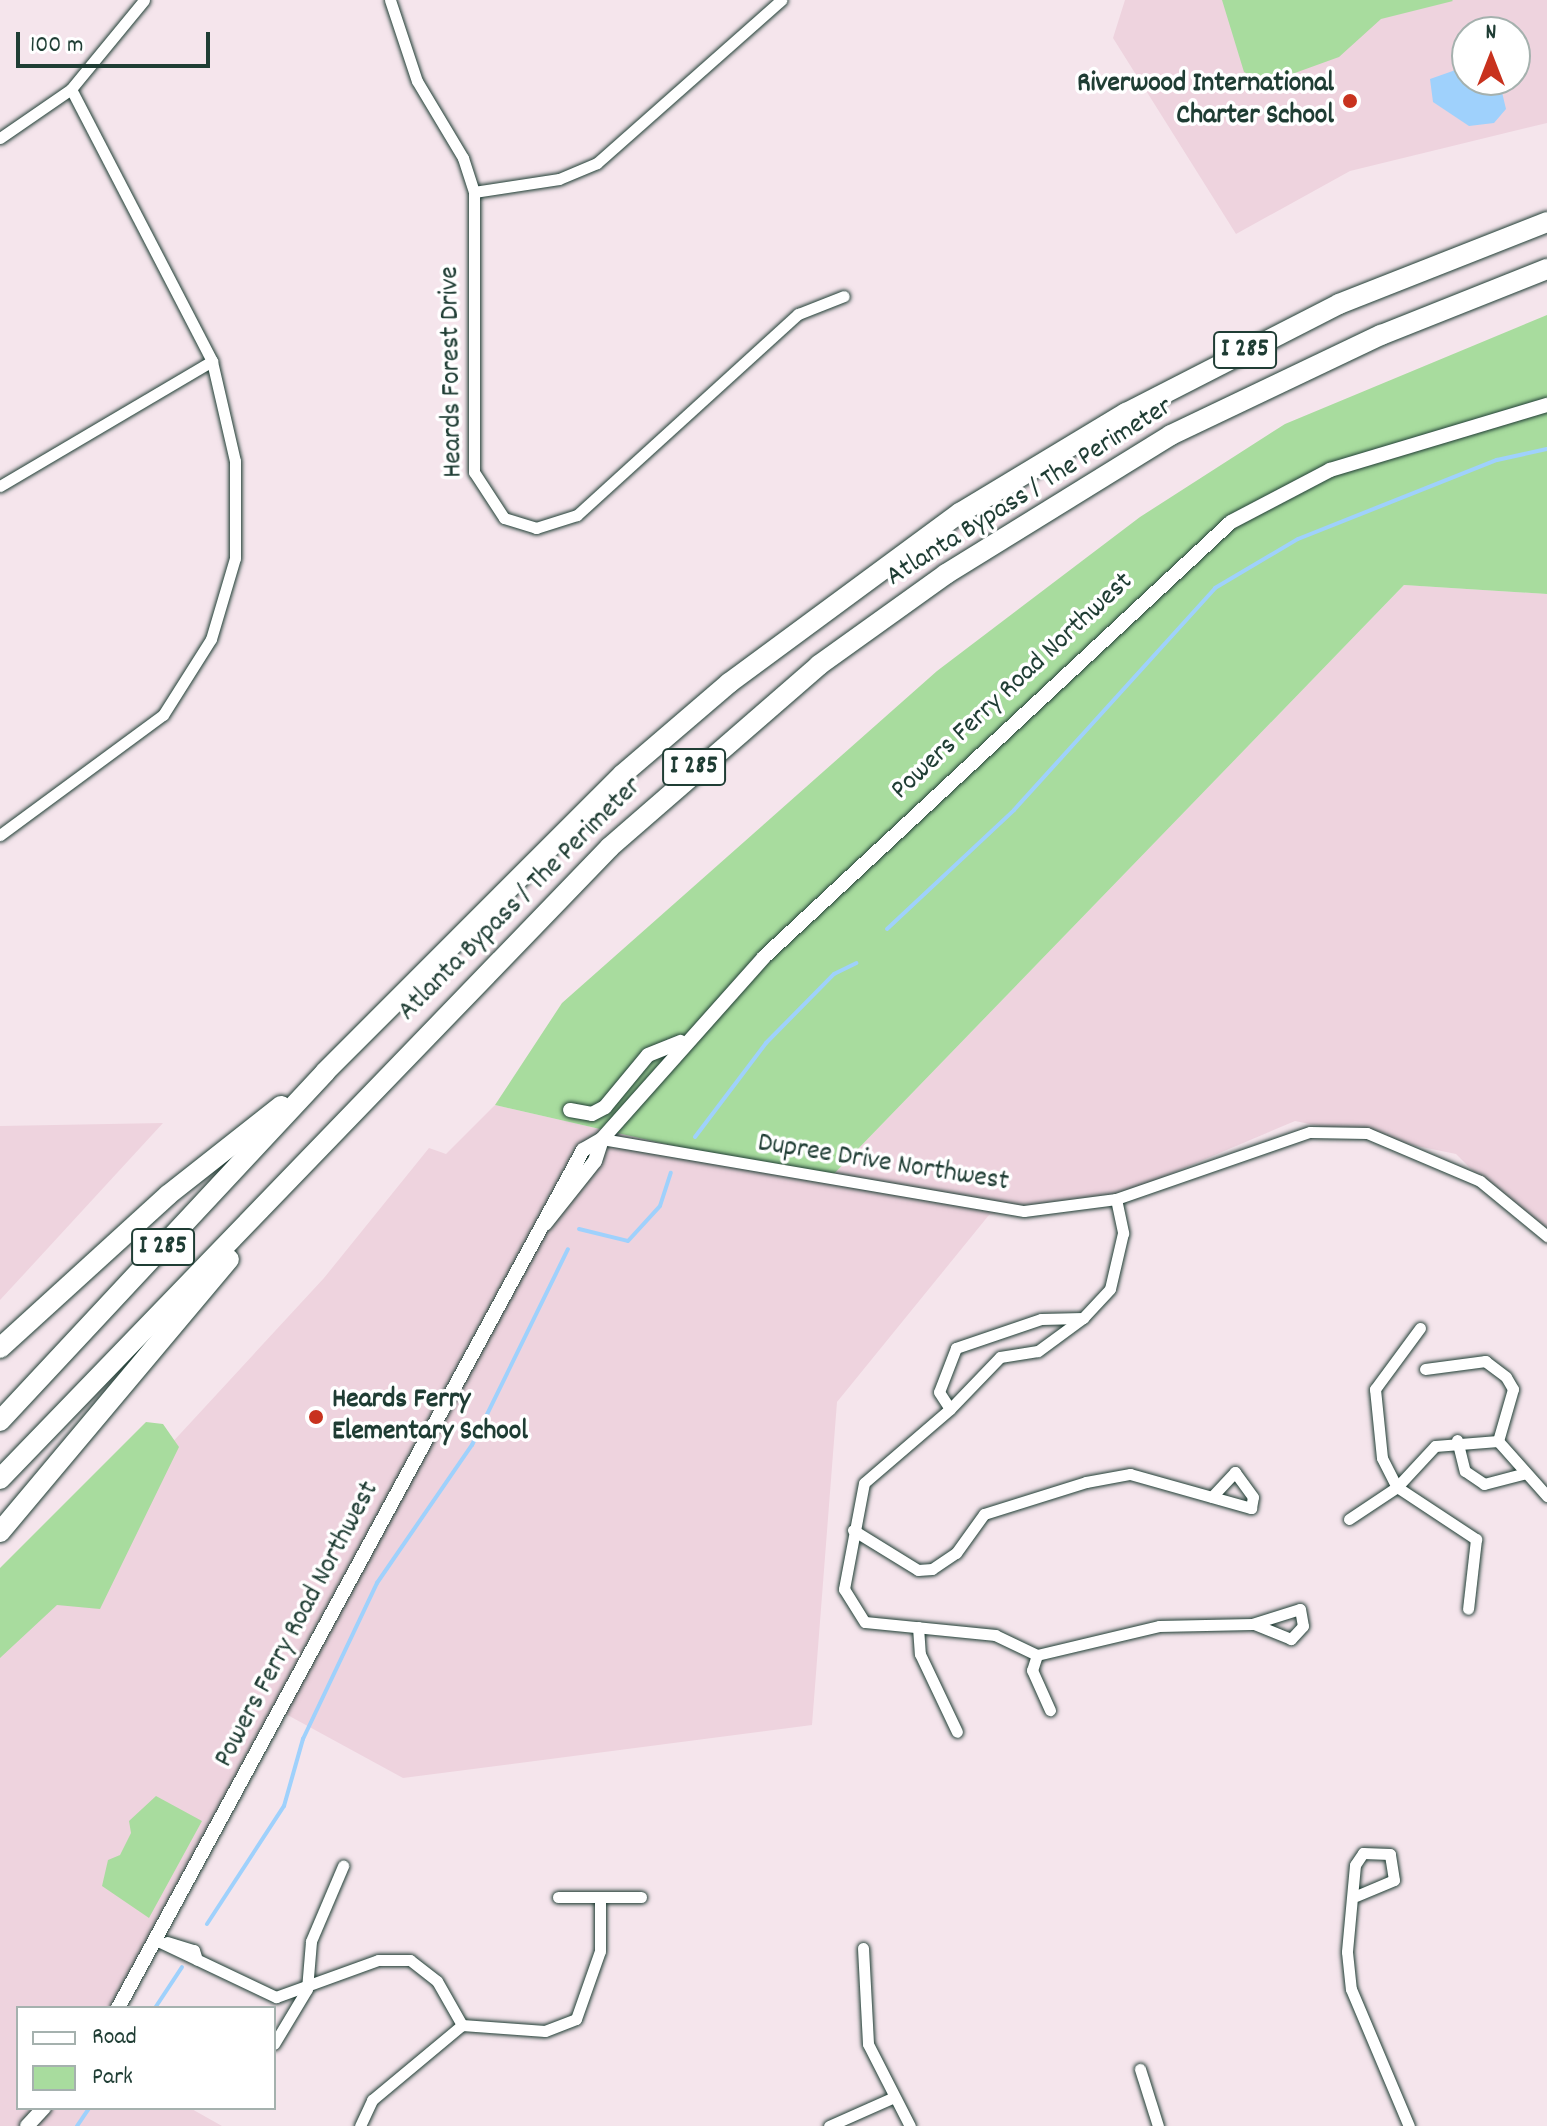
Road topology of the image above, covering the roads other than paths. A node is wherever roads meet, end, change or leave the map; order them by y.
1 (144, 0) edge
2 (390, 0) edge
3 (781, 0) edge
4 (71, 89) junction
5 (0, 138) edge
6 (474, 192) junction
7 (1547, 222) edge
8 (1547, 269) edge
9 (844, 296) dead end
10 (212, 361) junction
11 (1547, 405) edge
12 (0, 486) edge
13 (0, 835) edge
14 (686, 1041) junction
15 (325, 1072) junction
16 (570, 1110) dead end
17 (346, 1122) junction
18 (602, 1139) junction
19 (1116, 1199) junction
20 (1547, 1236) edge
21 (1083, 1318) junction
22 (1420, 1328) dead end
23 (0, 1348) edge
24 (1425, 1369) dead end
25 (950, 1409) junction
26 (0, 1421) edge
27 (1457, 1440) junction
28 (1498, 1441) junction
29 (1526, 1473) junction
30 (0, 1479) edge
31 (1397, 1487) junction
32 (1547, 1496) edge
33 (1212, 1497) junction
34 (1349, 1519) dead end
35 (853, 1530) junction
36 (0, 1532) edge
37 (1468, 1609) dead end
38 (1254, 1624) dead end
39 (918, 1627) junction
40 (1037, 1655) junction
41 (1050, 1710) dead end
42 (957, 1732) dead end
43 (343, 1866) dead end
44 (1356, 1896) junction
45 (558, 1897) dead end
46 (600, 1897) junction
47 (641, 1897) dead end
48 (158, 1941) junction
49 (863, 1948) dead end
50 (307, 1989) junction
51 (119, 2006) edge
52 (462, 2025) junction
53 (276, 2041) edge
54 (1140, 2069) dead end
55 (892, 2098) junction
56 (42, 2110) edge
57 (27, 2126) edge
58 (360, 2126) edge
59 (829, 2126) edge
60 (910, 2126) edge
61 (1158, 2126) edge
62 (1409, 2126) edge

1 - 4 street
2 - 6 street, Heards Forest Drive
3 - 6 street
4 - 5 street
4 - 10 street
6 - 9 street, Heards Forest Drive
7 - 15 highway, Atlanta Bypass / The Perimeter / I 285
8 - 17 highway, Atlanta Bypass / The Perimeter / I 285
10 - 12 street
10 - 13 street
11 - 14 street, Powers Ferry Road Northwest
14 - 16 street
14 - 18 street, Powers Ferry Road Northwest
15 - 23 highway
15 - 26 highway, Atlanta Bypass / The Perimeter / I 285
17 - 30 highway, Atlanta Bypass / The Perimeter / I 285
17 - 36 highway
18 - 19 street, Dupree Drive Northwest
18 - 48 street, Powers Ferry Road Northwest
19 - 20 street, Dupree Drive Northwest
19 - 21 street
21 - 25 street
21 - 25 street
22 - 31 street
24 - 28 street
25 - 35 street
27 - 28 street
27 - 29 street
27 - 31 street
28 - 29 street
29 - 32 street
31 - 34 street
31 - 37 street
33 - 33 street
33 - 35 street
35 - 39 street
38 - 40 street
39 - 40 street
39 - 42 street
40 - 41 street
43 - 50 street
44 - 44 street
44 - 62 street
45 - 46 street
46 - 47 street
46 - 52 street
48 - 50 street
48 - 51 street, Powers Ferry Road Northwest
49 - 55 street
50 - 52 street
50 - 53 street
52 - 58 street
54 - 61 street
55 - 59 street
55 - 60 street
56 - 57 street

